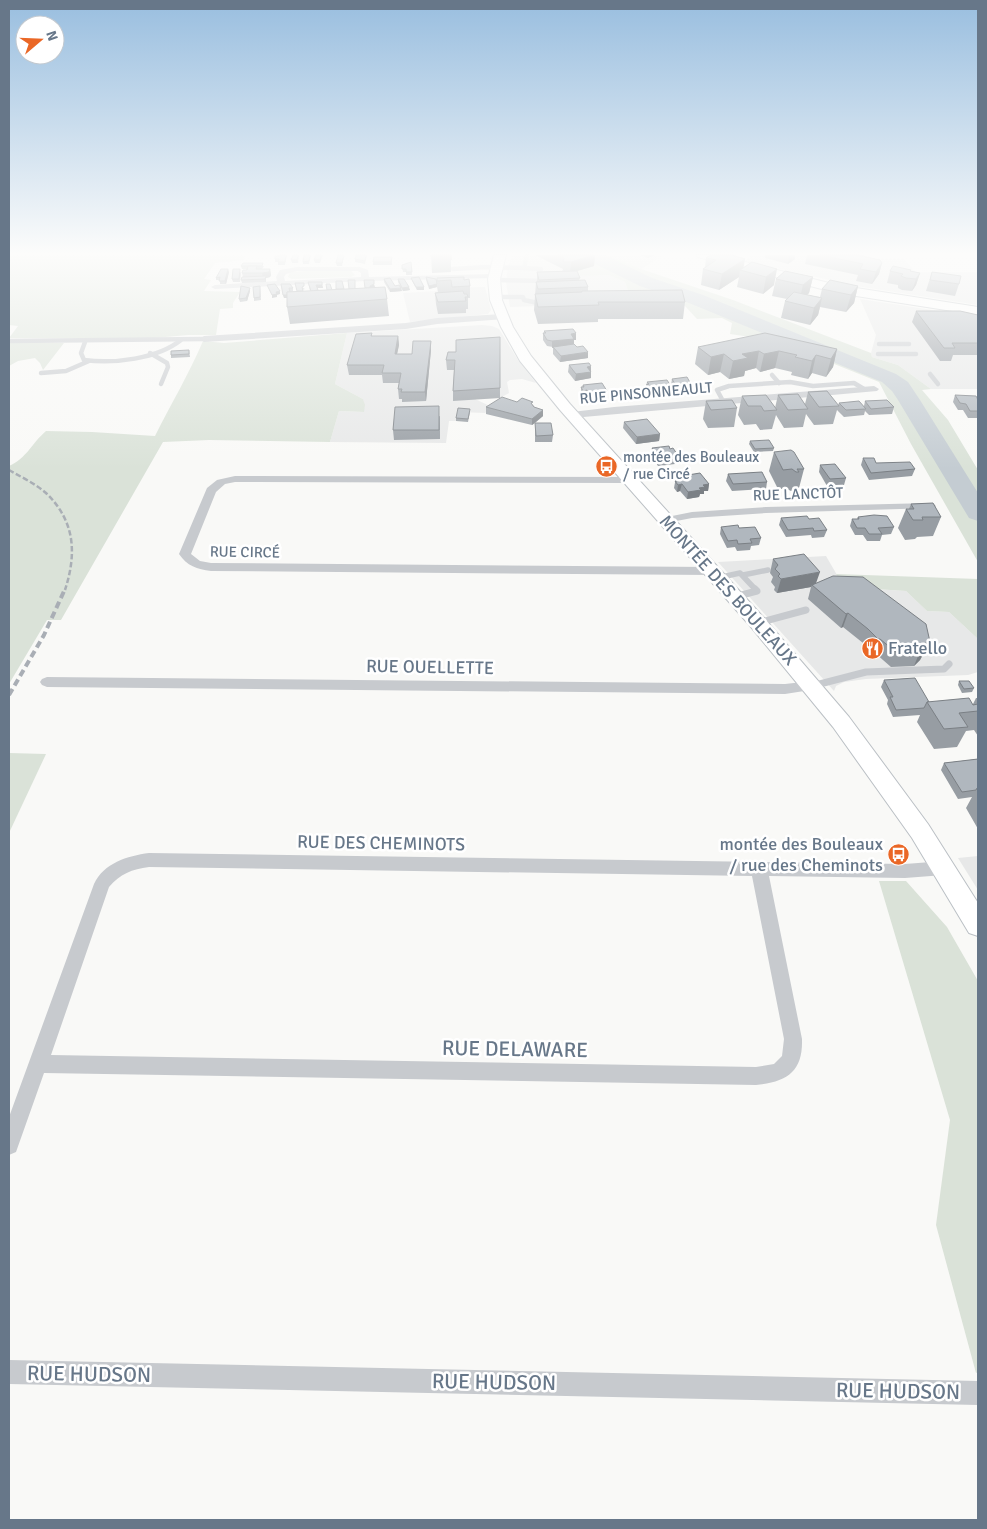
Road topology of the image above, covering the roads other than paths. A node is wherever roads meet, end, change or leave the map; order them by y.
1 (401, 326) edge
2 (507, 326) edge
3 (204, 339) joint
4 (9, 340) edge
5 (181, 340) junction
6 (85, 342) junction
7 (879, 344) dead end
8 (909, 344) dead end
9 (150, 353) junction
10 (878, 354) dead end
11 (916, 354) dead end
12 (89, 361) junction
13 (41, 374) dead end
14 (930, 374) dead end
15 (772, 375) edge
16 (779, 383) junction
17 (161, 384) dead end
18 (938, 384) dead end
19 (869, 389) joint
20 (723, 401) junction
21 (572, 415) junction
22 (630, 480) junction
23 (931, 506) edge
24 (666, 520) junction
25 (768, 570) dead end
26 (714, 574) junction
27 (743, 575) junction
28 (734, 597) junction
29 (806, 610) dead end
30 (758, 623) junction
31 (949, 664) dead end
32 (47, 682) dead end
33 (812, 686) junction
34 (944, 868) junction
35 (759, 869) junction
36 (978, 925) edge
37 (38, 1064) junction
38 (9, 1145) edge
39 (9, 1372) edge
40 (978, 1393) edge

1 - 3 street
2 - 21 street, MONTÉE DES BOULEAUX
3 - 5 lane
4 - 6 lane
5 - 6 lane
5 - 9 lane
6 - 12 lane
7 - 8 lane
9 - 12 lane
9 - 17 lane
10 - 11 lane
12 - 13 lane
14 - 18 lane
15 - 16 lane
16 - 19 lane
16 - 20 lane
19 - 20 street, RUE PINSONNEAULT
20 - 21 street, RUE PINSONNEAULT
21 - 22 street, MONTÉE DES BOULEAUX
22 - 24 street, MONTÉE DES BOULEAUX
22 - 26 street, RUE CIRCÉ
23 - 24 street, RUE LANCTÔT
24 - 26 street, MONTÉE DES BOULEAUX
25 - 27 lane
26 - 27 lane
26 - 28 street, MONTÉE DES BOULEAUX
27 - 28 lane
28 - 30 street, MONTÉE DES BOULEAUX
29 - 30 lane
30 - 33 street, MONTÉE DES BOULEAUX
31 - 33 lane
32 - 33 street, RUE OUELLETTE
33 - 34 street, MONTÉE DES BOULEAUX
34 - 35 street, RUE DES CHEMINOTS
34 - 36 street, MONTÉE DES BOULEAUX
35 - 37 street, RUE DES CHEMINOTS
35 - 37 street, RUE DELAWARE
37 - 38 street, RUE DES CHEMINOTS
39 - 40 street, RUE HUDSON

